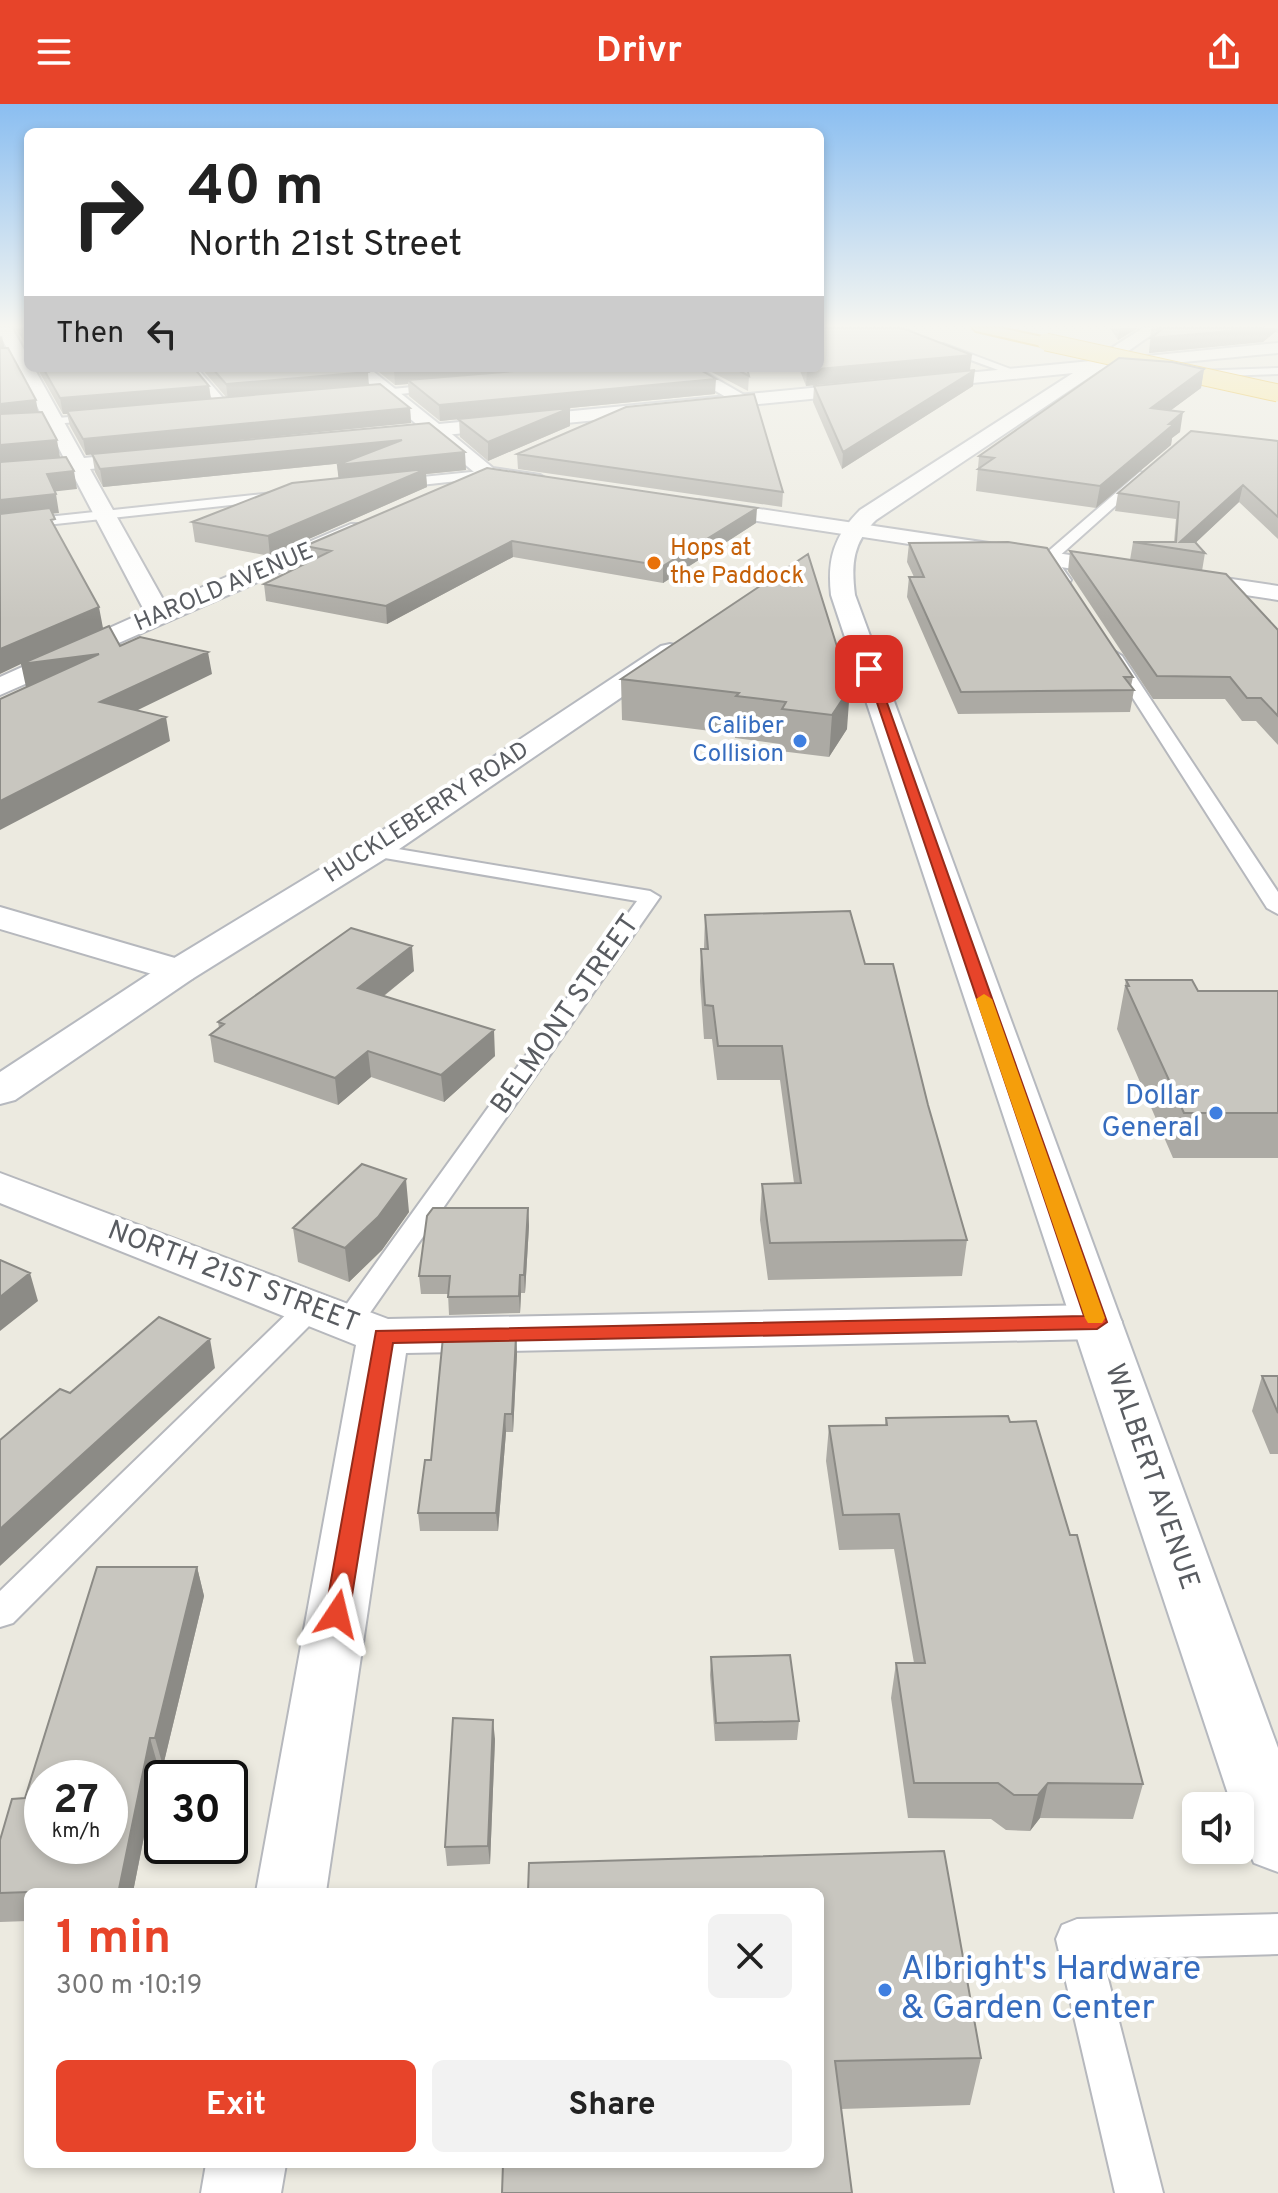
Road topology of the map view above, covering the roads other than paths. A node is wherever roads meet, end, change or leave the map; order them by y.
1 (57, 425) edge
2 (429, 425) edge
3 (480, 425) edge
4 (592, 425) edge
5 (1005, 425) edge
6 (435, 430) junction
7 (388, 434) edge
8 (556, 442) edge
9 (528, 454) edge
10 (171, 455) edge
11 (78, 464) junction
12 (1157, 464) edge
13 (0, 472) edge
14 (484, 474) junction
15 (561, 484) edge
16 (373, 487) edge
17 (296, 495) edge
18 (680, 503) edge
19 (409, 507) edge
20 (105, 515) junction
21 (381, 520) edge
22 (0, 526) edge
23 (851, 530) junction
24 (1049, 558) junction
25 (806, 560) edge
26 (1276, 586) edge
27 (1075, 597) edge
28 (159, 615) junction
29 (1100, 636) edge
30 (693, 637) edge
31 (0, 687) edge
32 (374, 851) junction
33 (1278, 908) edge
34 (0, 918) edge
35 (179, 971) junction
36 (0, 1091) edge
37 (0, 1187) edge
38 (347, 1322) junction
39 (1097, 1322) junction
40 (0, 1613) edge
41 (1278, 1841) edge
42 (291, 1888) edge
43 (1278, 1934) edge
44 (245, 2168) edge
45 (241, 2193) edge
46 (1139, 2193) edge

1 - 11 street
2 - 6 street
3 - 6 street
4 - 8 street
5 - 23 street
6 - 7 street
6 - 14 street
9 - 14 street
10 - 11 street
11 - 13 street
11 - 20 street
12 - 24 lane
14 - 15 street
14 - 16 lane
14 - 19 street
17 - 20 lane
18 - 23 street
20 - 22 lane
20 - 28 street
21 - 28 street, HAROLD AVENUE
23 - 24 street
23 - 25 street
23 - 39 street, WALBERT AVENUE
24 - 26 street
24 - 27 lane
28 - 31 street, HAROLD AVENUE
29 - 33 lane
30 - 32 street, HUCKLEBERRY ROAD
32 - 35 street, HUCKLEBERRY ROAD
32 - 38 lane, BELMONT STREET
34 - 35 street
35 - 36 street, HUCKLEBERRY ROAD
37 - 38 street, NORTH 21ST STREET
38 - 39 street, NORTH 21ST STREET
38 - 40 lane
38 - 42 street, BELMONT STREET
39 - 41 street, WALBERT AVENUE
43 - 46 lane
44 - 45 street

